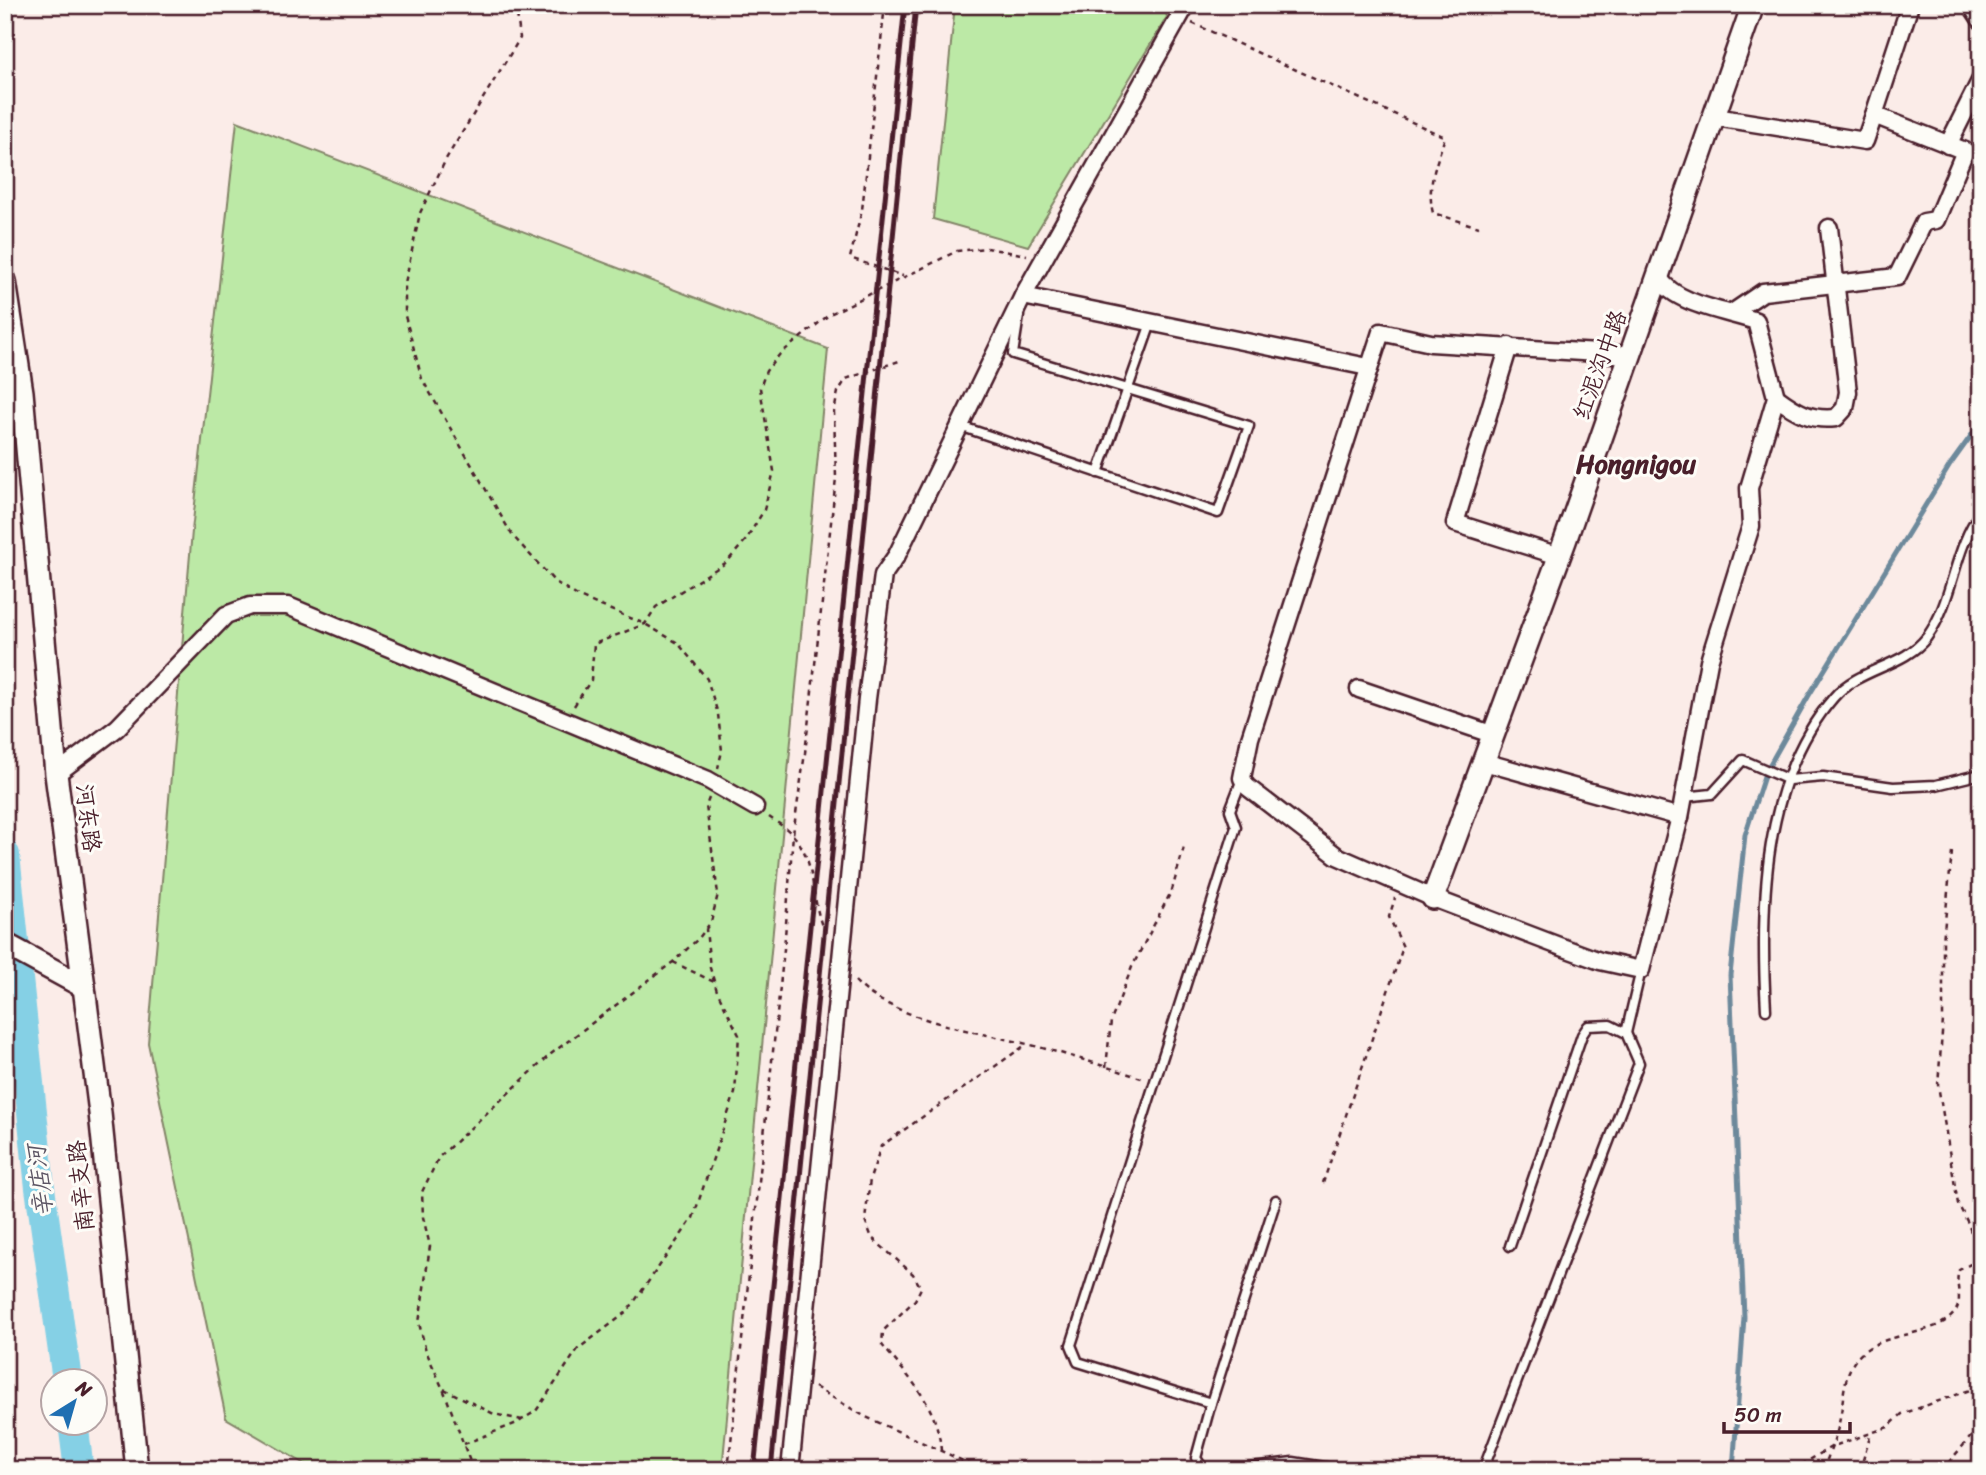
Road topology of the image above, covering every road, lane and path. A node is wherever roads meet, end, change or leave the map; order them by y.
1 (516, 5) edge
2 (885, 5) edge
3 (1753, 5) edge
4 (1910, 5) edge
5 (1971, 5) edge
6 (1183, 11) edge
7 (1981, 20) edge
8 (1981, 79) edge
9 (1874, 115) junction
10 (1715, 117) junction
11 (1948, 145) junction
12 (1479, 227) dead end
13 (1829, 228) dead end
14 (1053, 244) junction
15 (904, 276) junction
16 (1658, 278) junction
17 (5, 281) edge
18 (1836, 284) junction
19 (1023, 296) junction
20 (1732, 313) junction
21 (1151, 323) junction
22 (1509, 346) junction
23 (1631, 355) junction
24 (902, 360) dead end
25 (1367, 367) junction
26 (1128, 389) junction
27 (1776, 397) junction
28 (960, 426) junction
29 (1098, 473) junction
30 (1981, 512) edge
31 (1559, 556) junction
32 (645, 625) junction
33 (1359, 689) dead end
34 (565, 721) junction
35 (1494, 735) junction
36 (1484, 762) junction
37 (56, 774) junction
38 (1981, 774) edge
39 (1242, 778) junction
40 (1789, 779) junction
41 (715, 784) junction
42 (1684, 797) junction
43 (755, 807) joint
44 (1680, 817) junction
45 (793, 834) junction
46 (1184, 847) dead end
47 (1952, 852) dead end
48 (1407, 886) junction
49 (1433, 898) junction
50 (706, 929) junction
51 (5, 944) edge
52 (673, 962) junction
53 (842, 964) junction
54 (1641, 970) junction
55 (715, 983) junction
56 (84, 987) junction
57 (1766, 1010) dead end
58 (1626, 1033) junction
59 (1027, 1044) junction
60 (1106, 1067) junction
61 (1155, 1083) junction
62 (1323, 1183) dead end
63 (1276, 1200) dead end
64 (1510, 1246) dead end
65 (1980, 1260) edge
66 (800, 1378) junction
67 (443, 1389) junction
68 (1981, 1389) edge
69 (1211, 1403) junction
70 (522, 1420) junction
71 (1981, 1426) edge
72 (1871, 1433) junction
73 (464, 1444) junction
74 (1831, 1447) junction
75 (941, 1451) junction
76 (136, 1470) edge
77 (473, 1470) edge
78 (727, 1470) edge
79 (790, 1470) edge
80 (983, 1470) edge
81 (1204, 1470) edge
82 (1228, 1470) edge
83 (1344, 1470) edge
84 (1483, 1470) edge
85 (1793, 1470) edge
86 (1824, 1470) edge
87 (1860, 1470) edge
88 (1942, 1470) edge

1 - 32 path
2 - 15 path
3 - 10 street, 红泥沟中路
4 - 9 street
5 - 7 street
6 - 12 path
6 - 14 street
8 - 11 street
9 - 10 street
9 - 11 street
10 - 16 street, 红泥沟中路
11 - 18 street
13 - 18 street
14 - 15 path
14 - 19 street
15 - 32 path
16 - 20 street
16 - 23 street, 红泥沟中路
17 - 37 street, 河东路
18 - 20 street
18 - 27 street
19 - 21 street
19 - 26 lane
19 - 28 street
20 - 27 street
21 - 25 street
21 - 26 lane
22 - 23 street
22 - 25 street
22 - 31 street
23 - 31 street, 红泥沟中路
24 - 45 path
25 - 39 street
26 - 29 lane
26 - 29 lane
27 - 42 street
28 - 29 lane
28 - 53 street
30 - 40 lane
31 - 35 street, 红泥沟中路
32 - 34 path
32 - 41 path
33 - 35 street
34 - 37 street
34 - 41 street
35 - 36 street, 红泥沟中路
36 - 44 street
36 - 49 street, 红泥沟中路
37 - 56 street, 河东路
38 - 40 lane
39 - 48 street
39 - 61 lane
40 - 42 lane
40 - 57 lane
41 - 43 street
41 - 50 path
42 - 44 street
43 - 45 path
44 - 54 street
45 - 53 path
45 - 78 path
46 - 60 path
47 - 65 path
48 - 49 street
48 - 62 path
49 - 54 street
50 - 52 path
50 - 55 path
51 - 56 street
52 - 55 path
52 - 67 path
53 - 59 path
53 - 66 street
54 - 58 lane
55 - 70 path
56 - 76 street, 南辛支路
58 - 64 lane
58 - 84 lane
59 - 60 path
59 - 75 path
60 - 61 path
61 - 69 lane
63 - 69 lane
65 - 74 path
66 - 75 path
66 - 79 street
67 - 70 path
67 - 73 path
68 - 72 path
69 - 81 lane
70 - 73 path
71 - 88 path
72 - 74 path
72 - 87 path
73 - 77 path
74 - 85 path
74 - 86 path
75 - 80 path
82 - 83 lane

